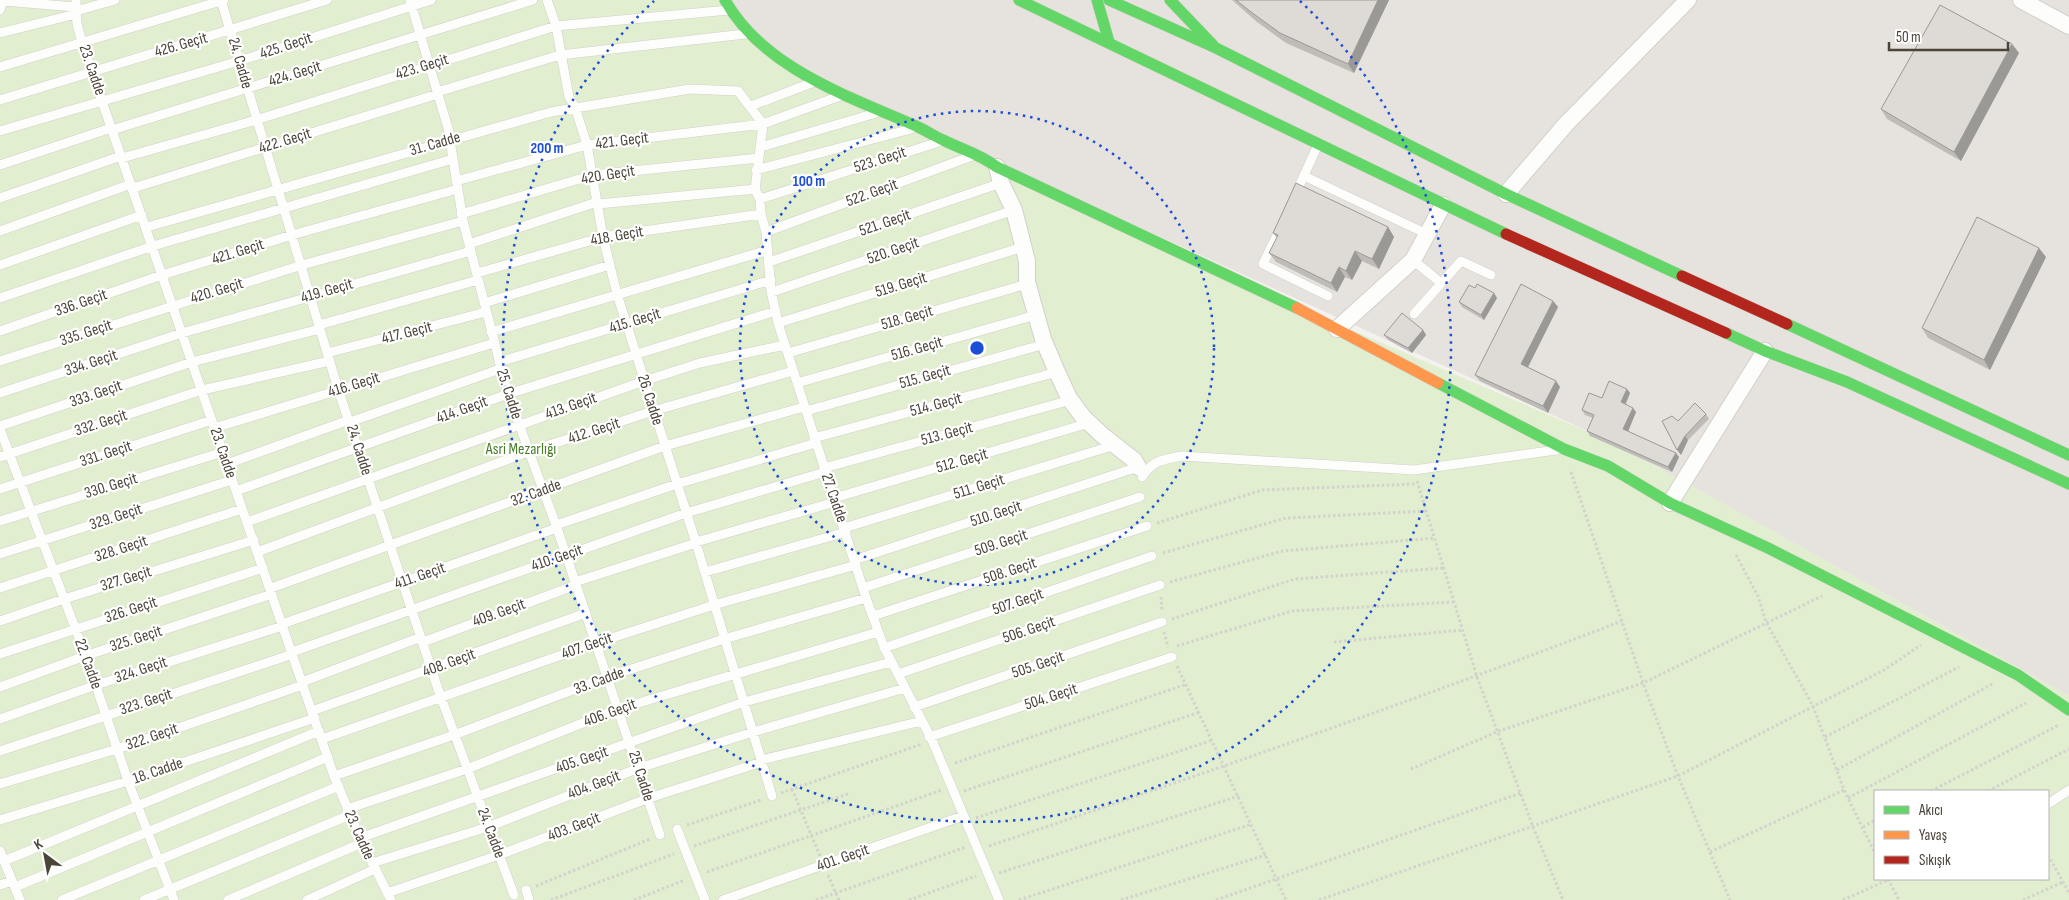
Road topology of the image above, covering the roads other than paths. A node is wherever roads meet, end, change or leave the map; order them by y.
1 (115, 0) edge
2 (222, 0) edge
3 (327, 0) edge
4 (431, 0) edge
5 (533, 0) edge
6 (547, 0) edge
7 (1019, 0) edge
8 (1053, 0) edge
9 (1097, 0) edge
10 (1109, 0) edge
11 (1170, 0) edge
12 (1688, 0) edge
13 (2021, 0) edge
14 (411, 3) edge
15 (2, 4) edge
16 (727, 5) edge
17 (76, 8) edge
18 (1048, 14) junction
19 (556, 26) junction
20 (2069, 26) edge
21 (230, 31) junction
22 (0, 33) edge
23 (750, 33) junction
24 (420, 36) junction
25 (1108, 42) junction
26 (82, 43) junction
27 (1216, 48) junction
28 (560, 55) junction
29 (239, 60) junction
30 (429, 65) junction
31 (0, 67) edge
32 (92, 71) junction
33 (817, 81) junction
34 (247, 89) junction
35 (438, 93) junction
36 (844, 94) junction
37 (0, 100) edge
38 (102, 100) junction
39 (751, 106) junction
40 (575, 107) junction
41 (882, 111) junction
42 (256, 120) junction
43 (762, 124) junction
44 (920, 126) junction
45 (112, 128) junction
46 (0, 131) edge
47 (450, 140) junction
48 (943, 140) junction
49 (587, 145) junction
50 (1318, 145) junction
51 (266, 147) junction
52 (761, 147) junction
53 (979, 154) junction
54 (122, 157) junction
55 (759, 158) junction
56 (453, 159) junction
57 (0, 165) edge
58 (756, 170) junction
59 (593, 175) junction
60 (999, 175) junction
61 (1304, 176) junction
62 (457, 185) junction
63 (132, 186) junction
64 (278, 188) junction
65 (756, 189) junction
66 (1506, 194) junction
67 (0, 198) edge
68 (760, 199) junction
69 (598, 203) junction
70 (1292, 203) edge
71 (1443, 206) junction
72 (283, 207) junction
73 (1014, 210) junction
74 (761, 214) junction
75 (142, 215) junction
76 (462, 217) junction
77 (1284, 220) edge
78 (147, 227) junction
79 (0, 231) edge
80 (766, 232) junction
81 (1427, 234) junction
82 (292, 235) junction
83 (603, 237) junction
84 (153, 246) junction
85 (1023, 246) junction
86 (470, 248) junction
87 (768, 250) junction
88 (1413, 260) junction
89 (769, 262) junction
90 (0, 265) edge
91 (302, 265) junction
92 (610, 265) junction
93 (162, 275) junction
94 (1491, 275) dead end
95 (477, 277) junction
96 (770, 280) junction
97 (1441, 283) junction
98 (1027, 284) junction
99 (772, 292) junction
100 (618, 294) junction
101 (311, 296) junction
102 (1328, 296) edge
103 (0, 298) edge
104 (484, 303) junction
105 (173, 305) junction
106 (776, 311) junction
107 (486, 312) junction
108 (1414, 314) dead end
109 (1036, 315) junction
110 (778, 323) junction
111 (626, 324) junction
112 (319, 327) junction
113 (1337, 329) junction
114 (0, 331) edge
115 (491, 332) junction
116 (182, 333) junction
117 (494, 343) junction
118 (1045, 344) junction
119 (786, 349) junction
120 (1765, 351) junction
121 (635, 353) junction
122 (328, 357) junction
123 (0, 361) edge
124 (192, 362) junction
125 (500, 365) junction
126 (794, 371) junction
127 (1057, 372) junction
128 (644, 381) junction
129 (797, 383) junction
130 (338, 389) junction
131 (202, 390) junction
132 (0, 393) edge
133 (508, 394) junction
134 (1071, 400) junction
135 (805, 409) junction
136 (653, 411) junction
137 (349, 421) junction
138 (1090, 423) junction
139 (213, 424) junction
140 (518, 424) junction
141 (0, 428) edge
142 (815, 441) junction
143 (1115, 445) junction
144 (665, 446) junction
145 (358, 448) junction
146 (1564, 449) junction
147 (223, 452) junction
148 (528, 452) junction
149 (4, 455) edge
150 (2069, 455) edge
151 (227, 464) junction
152 (824, 470) junction
153 (1140, 472) junction
154 (368, 478) junction
155 (232, 480) junction
156 (20, 482) junction
157 (677, 484) junction
158 (2069, 484) edge
159 (0, 489) edge
160 (544, 490) junction
161 (236, 491) junction
162 (1140, 497) dead end
163 (834, 500) junction
164 (1670, 503) junction
165 (378, 508) junction
166 (242, 509) junction
167 (31, 511) junction
168 (686, 513) junction
169 (0, 521) edge
170 (247, 522) junction
171 (556, 526) junction
172 (1147, 526) road end
173 (845, 530) junction
174 (42, 540) junction
175 (254, 540) junction
176 (696, 542) junction
177 (390, 546) junction
178 (258, 552) junction
179 (0, 554) edge
180 (566, 555) junction
181 (1152, 556) road end
182 (855, 563) junction
183 (263, 568) junction
184 (53, 571) junction
185 (705, 572) junction
186 (402, 582) junction
187 (576, 583) junction
188 (1160, 585) road end
189 (0, 588) edge
190 (863, 588) junction
191 (272, 591) junction
192 (866, 598) junction
193 (64, 599) junction
194 (714, 605) junction
195 (411, 609) junction
196 (586, 613) junction
197 (873, 616) junction
198 (0, 621) edge
199 (1162, 622) road end
200 (283, 625) junction
201 (75, 628) junction
202 (878, 632) junction
203 (724, 639) junction
204 (422, 640) junction
205 (596, 642) junction
206 (884, 648) junction
207 (292, 653) junction
208 (0, 654) edge
209 (85, 656) junction
210 (1172, 657) road end
211 (892, 662) junction
212 (432, 669) junction
213 (735, 673) junction
214 (898, 674) junction
215 (607, 677) junction
216 (303, 684) junction
217 (96, 685) junction
218 (0, 687) edge
219 (905, 688) junction
220 (441, 697) junction
221 (744, 702) junction
222 (914, 707) junction
223 (618, 709) junction
224 (2069, 710) edge
225 (314, 714) junction
226 (107, 715) junction
227 (0, 719) edge
228 (922, 721) junction
229 (753, 732) junction
230 (321, 735) junction
231 (454, 735) junction
232 (930, 739) junction
233 (630, 743) junction
234 (117, 748) junction
235 (0, 751) edge
236 (328, 757) junction
237 (762, 761) junction
238 (639, 768) junction
239 (467, 769) junction
240 (334, 776) junction
241 (128, 781) junction
242 (0, 784) edge
243 (338, 786) junction
244 (2069, 790) edge
245 (772, 796) road end
246 (477, 797) junction
247 (649, 798) junction
248 (2049, 803) edge
249 (137, 806) junction
250 (348, 812) junction
251 (964, 819) junction
252 (0, 820) edge
253 (488, 826) junction
254 (677, 829) road end
255 (146, 831) junction
256 (660, 835) road end
257 (361, 840) junction
258 (1, 855) edge
259 (499, 855) junction
260 (157, 860) junction
261 (373, 866) junction
262 (14, 884) junction
263 (0, 885) edge
264 (169, 889) junction
265 (526, 890) road end
266 (514, 895) dead end
267 (389, 896) edge
268 (20, 900) edge
269 (62, 900) edge
270 (144, 900) edge
271 (174, 900) edge
272 (228, 900) edge
273 (307, 900) edge
274 (529, 900) edge
275 (705, 900) edge
276 (723, 900) edge
277 (999, 900) edge

1 - 17 lane
2 - 21 lane, 24. Cadde
2 - 26 lane
3 - 21 lane, 426. Geçit
4 - 14 lane, 425. Geçit
5 - 24 lane, 424. Geçit
6 - 19 lane, 26. Cadde
7 - 18 main road
8 - 18 main road
9 - 25 main road
10 - 27 main road
11 - 27 main road
12 - 66 street
13 - 20 street
14 - 24 lane, 25. Cadde
14 - 29 lane, 425. Geçit
15 - 17 lane
16 - 19 lane, 423. Geçit
16 - 23 main road
17 - 22 lane
17 - 26 lane, 23. Cadde
18 - 25 main road
19 - 28 lane, 26. Cadde
19 - 30 lane, 423. Geçit
21 - 29 lane, 24. Cadde
21 - 32 lane, 426. Geçit
23 - 28 lane, 422. Geçit
23 - 33 main road
24 - 30 lane, 25. Cadde
24 - 34 lane, 424. Geçit
25 - 50 main road
26 - 31 lane
26 - 32 lane, 23. Cadde
27 - 66 main road
28 - 35 lane, 422. Geçit
28 - 40 lane, 26. Cadde
29 - 34 lane, 24. Cadde
29 - 38 lane, 425. Geçit
30 - 35 lane, 25. Cadde
30 - 42 lane, 423. Geçit
32 - 37 lane, 426. Geçit
32 - 38 lane, 23. Cadde
33 - 36 main road
33 - 39 lane
34 - 42 lane, 24. Cadde
34 - 45 lane, 424. Geçit
35 - 47 lane, 25. Cadde
35 - 51 lane, 422. Geçit
36 - 41 main road
36 - 43 lane, 421. Geçit
38 - 45 lane, 23. Cadde
38 - 46 lane, 425. Geçit
39 - 40 lane, 31. Cadde
39 - 43 lane
40 - 47 lane, 31. Cadde
40 - 49 lane, 26. Cadde
41 - 44 main road
41 - 52 lane
42 - 51 lane, 24. Cadde
42 - 54 lane, 423. Geçit
43 - 49 lane, 421. Geçit
43 - 52 lane, 27. Cadde
44 - 48 main road
44 - 58 lane, 523. Geçit
45 - 54 lane, 23. Cadde
45 - 57 lane, 424. Geçit
47 - 56 lane, 25. Cadde
47 - 64 lane, 31. Cadde
48 - 53 main road
48 - 68 lane, 523. Geçit
49 - 59 lane, 26. Cadde
49 - 62 lane, 421. Geçit
50 - 61 lane
50 - 71 main road
51 - 63 lane, 422. Geçit
51 - 64 lane, 24. Cadde
52 - 55 lane, 27. Cadde
53 - 60 main road
53 - 80 lane, 522. Geçit
54 - 63 lane, 23. Cadde
54 - 67 lane, 423. Geçit
55 - 58 lane, 27. Cadde
55 - 59 lane, 420. Geçit
56 - 62 lane, 25. Cadde
56 - 72 lane
58 - 65 lane, 27. Cadde
59 - 69 lane, 26. Cadde
59 - 76 lane, 420. Geçit
60 - 73 street
60 - 89 lane, 521. Geçit
60 - 113 main road
61 - 70 lane
61 - 81 lane
62 - 76 lane, 25. Cadde
62 - 82 lane, 421. Geçit
63 - 75 lane, 23. Cadde
63 - 79 lane, 422. Geçit
64 - 72 lane, 24. Cadde
64 - 78 lane, 31. Cadde
65 - 68 lane, 27. Cadde
65 - 69 lane, 419. Geçit
66 - 150 main road
68 - 74 lane, 27. Cadde
69 - 83 lane, 26. Cadde
69 - 86 lane, 419. Geçit
71 - 81 street
71 - 120 main road
72 - 82 lane, 24. Cadde
72 - 84 lane
73 - 85 street
73 - 99 lane, 520. Geçit
74 - 80 lane, 27. Cadde
74 - 83 lane, 418. Geçit
75 - 78 lane, 23. Cadde
75 - 90 lane
76 - 86 lane, 25. Cadde
76 - 91 lane, 420. Geçit
77 - 102 lane
78 - 84 lane, 23. Cadde
80 - 87 lane, 27. Cadde
81 - 88 street
82 - 91 lane, 24. Cadde
82 - 93 lane, 421. Geçit
83 - 92 lane, 26. Cadde
83 - 95 lane, 418. Geçit
84 - 93 lane, 23. Cadde
84 - 103 lane
85 - 98 street
85 - 110 lane, 519. Geçit
86 - 95 lane, 25. Cadde
86 - 101 lane, 419. Geçit
87 - 89 lane, 27. Cadde
87 - 100 lane
88 - 97 lane
88 - 113 street
89 - 96 lane, 27. Cadde
91 - 101 lane, 24. Cadde
91 - 105 lane, 420. Geçit
92 - 100 lane, 26. Cadde
92 - 104 lane
93 - 105 lane, 23. Cadde
93 - 114 lane, 336. Geçit
94 - 97 lane
95 - 104 lane, 25. Cadde
95 - 112 lane, 418. Geçit
96 - 99 lane, 27. Cadde
96 - 111 lane, 415. Geçit
97 - 108 lane
98 - 109 street
98 - 119 lane, 518. Geçit
99 - 106 lane, 27. Cadde
100 - 111 lane, 26. Cadde
100 - 115 lane
101 - 112 lane, 24. Cadde
101 - 116 lane, 419. Geçit
104 - 107 lane, 25. Cadde
105 - 116 lane, 23. Cadde
105 - 123 lane, 335. Geçit
106 - 110 lane, 27. Cadde
106 - 121 lane, 414. Geçit
107 - 115 lane, 25. Cadde
107 - 122 lane, 417. Geçit
109 - 118 street
109 - 129 lane, 516. Geçit
110 - 119 lane, 27. Cadde
111 - 121 lane, 26. Cadde
111 - 125 lane, 415. Geçit
112 - 122 lane, 24. Cadde
112 - 124 lane, 418. Geçit
113 - 146 main road
115 - 117 lane, 25. Cadde
116 - 124 lane, 23. Cadde
116 - 132 lane, 334. Geçit
117 - 125 lane, 25. Cadde
117 - 130 lane, 416. Geçit
118 - 127 street
118 - 135 lane, 515. Geçit
119 - 126 lane, 27. Cadde
119 - 128 lane, 413. Geçit
120 - 158 main road
120 - 164 street
121 - 128 lane, 26. Cadde
121 - 133 lane, 414. Geçit
122 - 130 lane, 24. Cadde
122 - 131 lane, 417. Geçit
124 - 131 lane, 23. Cadde
124 - 141 lane, 333. Geçit
125 - 133 lane, 25. Cadde
125 - 137 lane, 415. Geçit
126 - 129 lane, 27. Cadde
126 - 136 lane, 412. Geçit
127 - 134 street
127 - 142 lane, 514. Geçit
128 - 136 lane, 26. Cadde
128 - 140 lane, 413. Geçit
129 - 135 lane, 27. Cadde
130 - 137 lane, 24. Cadde
130 - 139 lane, 416. Geçit
131 - 139 lane, 23. Cadde
131 - 149 lane, 332. Geçit
133 - 140 lane, 25. Cadde
133 - 145 lane, 414. Geçit
134 - 138 street
134 - 152 lane, 513. Geçit
135 - 142 lane, 27. Cadde
135 - 144 lane, 32. Cadde
136 - 144 lane, 26. Cadde
136 - 148 lane, 412. Geçit
137 - 145 lane, 24. Cadde
137 - 151 lane, 415. Geçit
138 - 143 street
138 - 163 lane, 512. Geçit
139 - 147 lane, 23. Cadde
139 - 156 lane, 331. Geçit
140 - 148 lane, 25. Cadde
140 - 154 lane, 413. Geçit
141 - 149 lane, 22. Cadde
142 - 152 lane, 27. Cadde
142 - 157 lane, 411. Geçit
143 - 153 street
143 - 173 lane, 511. Geçit
144 - 157 lane, 26. Cadde
144 - 160 lane, 32. Cadde
145 - 154 lane, 24. Cadde
145 - 161 lane, 414. Geçit
146 - 153 lane
146 - 164 main road
147 - 151 lane, 23. Cadde
147 - 167 lane, 330. Geçit
148 - 160 lane, 25. Cadde
148 - 165 lane, 412. Geçit
149 - 156 lane, 22. Cadde
151 - 155 lane, 23. Cadde
152 - 163 lane, 27. Cadde
152 - 168 lane, 410. Geçit
153 - 182 lane, 510. Geçit
154 - 165 lane, 24. Cadde
154 - 170 lane, 413. Geçit
155 - 161 lane, 23. Cadde
155 - 174 lane, 329. Geçit
156 - 159 lane, 331. Geçit
156 - 167 lane, 22. Cadde
157 - 168 lane, 26. Cadde
157 - 171 lane, 411. Geçit
160 - 171 lane, 25. Cadde
160 - 177 lane, 32. Cadde
161 - 166 lane, 23. Cadde
162 - 190 lane, 509. Geçit
163 - 173 lane, 27. Cadde
163 - 176 lane, 409. Geçit
164 - 224 main road
165 - 177 lane, 24. Cadde
165 - 178 lane, 412. Geçit
166 - 170 lane, 23. Cadde
166 - 184 lane, 328. Geçit
167 - 169 lane, 330. Geçit
167 - 174 lane, 22. Cadde
168 - 176 lane, 26. Cadde
168 - 180 lane, 410. Geçit
170 - 175 lane, 23. Cadde
171 - 180 lane, 25. Cadde
171 - 186 lane, 411. Geçit
172 - 197 lane, 508. Geçit
173 - 182 lane, 27. Cadde
173 - 185 lane
174 - 179 lane, 329. Geçit
174 - 184 lane, 22. Cadde
175 - 178 lane, 23. Cadde
175 - 193 lane, 327. Geçit
176 - 185 lane, 26. Cadde
176 - 187 lane, 409. Geçit
177 - 186 lane, 24. Cadde
177 - 191 lane, 32. Cadde
178 - 183 lane, 23. Cadde
180 - 187 lane, 25. Cadde
180 - 195 lane, 410. Geçit
181 - 206 lane, 507. Geçit
182 - 190 lane, 27. Cadde
182 - 194 lane, 407. Geçit
183 - 191 lane, 23. Cadde
183 - 201 lane, 326. Geçit
184 - 189 lane, 328. Geçit
184 - 193 lane, 22. Cadde
185 - 194 lane, 26. Cadde
186 - 195 lane, 24. Cadde
186 - 200 lane, 411. Geçit
187 - 196 lane, 25. Cadde
187 - 204 lane, 409. Geçit
188 - 214 lane, 506. Geçit
190 - 192 lane, 27. Cadde
191 - 200 lane, 23. Cadde
191 - 209 lane, 325. Geçit
192 - 197 lane, 27. Cadde
192 - 203 lane, 33. Cadde
193 - 198 lane, 327. Geçit
193 - 201 lane, 22. Cadde
194 - 203 lane, 26. Cadde
194 - 205 lane, 407. Geçit
195 - 204 lane, 24. Cadde
195 - 207 lane, 410. Geçit
196 - 205 lane, 25. Cadde
196 - 212 lane, 408. Geçit
197 - 202 lane, 27. Cadde
199 - 222 lane, 505. Geçit
200 - 207 lane, 23. Cadde
200 - 217 lane, 324. Geçit
201 - 208 lane, 326. Geçit
201 - 209 lane, 22. Cadde
202 - 206 lane, 27. Cadde
202 - 213 lane, 406. Geçit
203 - 213 lane, 26. Cadde
203 - 215 lane, 33. Cadde
204 - 212 lane, 24. Cadde
204 - 216 lane, 409. Geçit
205 - 215 lane, 25. Cadde
205 - 220 lane, 407. Geçit
206 - 211 lane, 27. Cadde
207 - 216 lane, 23. Cadde
207 - 226 lane, 323. Geçit
209 - 217 lane, 22. Cadde
209 - 218 lane, 325. Geçit
210 - 232 lane, 504. Geçit
211 - 214 lane, 27. Cadde
211 - 221 lane, 405. Geçit
212 - 220 lane, 24. Cadde
212 - 225 lane, 408. Geçit
213 - 221 lane, 26. Cadde
213 - 223 lane, 406. Geçit
214 - 219 lane, 27. Cadde
215 - 223 lane, 25. Cadde
215 - 231 lane, 33. Cadde
216 - 225 lane, 23. Cadde
216 - 234 lane, 322. Geçit
217 - 226 lane, 22. Cadde
217 - 227 lane, 324. Geçit
219 - 222 lane, 27. Cadde
219 - 229 lane, 404. Geçit
220 - 230 lane, 407. Geçit
220 - 231 lane, 24. Cadde
221 - 229 lane, 26. Cadde
221 - 233 lane, 405. Geçit
222 - 228 lane, 27. Cadde
223 - 233 lane, 25. Cadde
223 - 239 lane, 406. Geçit
225 - 230 lane, 23. Cadde
225 - 241 lane, 18. Cadde
226 - 234 lane, 22. Cadde
226 - 235 lane, 323. Geçit
228 - 232 lane, 27. Cadde
228 - 237 lane, 403. Geçit
229 - 237 lane, 26. Cadde
229 - 238 lane, 404. Geçit
230 - 236 lane, 23. Cadde
230 - 249 lane, 407. Geçit
231 - 239 lane, 24. Cadde
231 - 240 lane, 33. Cadde
232 - 251 lane, 27. Cadde
233 - 238 lane, 25. Cadde
233 - 246 lane, 405. Geçit
234 - 241 lane, 22. Cadde
234 - 242 lane, 322. Geçit
236 - 240 lane, 23. Cadde
236 - 255 lane
237 - 245 lane, 26. Cadde
237 - 247 lane, 403. Geçit
238 - 247 lane, 25. Cadde
238 - 253 lane, 404. Geçit
239 - 246 lane, 24. Cadde
239 - 250 lane, 406. Geçit
240 - 243 lane, 23. Cadde
241 - 249 lane, 22. Cadde
241 - 252 lane, 18. Cadde
243 - 250 lane, 23. Cadde
243 - 260 lane
244 - 248 lane
246 - 253 lane, 24. Cadde
246 - 257 lane, 405. Geçit
247 - 256 lane, 25. Cadde
247 - 259 lane, 403. Geçit
249 - 255 lane, 22. Cadde
249 - 258 lane, 407. Geçit
250 - 257 lane, 23. Cadde
250 - 264 lane, 406. Geçit
251 - 276 lane, 401. Geçit
251 - 277 lane, 27. Cadde
253 - 259 lane, 24. Cadde
253 - 261 lane, 404. Geçit
254 - 275 lane
255 - 260 lane, 22. Cadde
255 - 262 lane
257 - 261 lane, 23. Cadde
257 - 272 lane, 405. Geçit
258 - 262 lane
259 - 266 lane, 24. Cadde
259 - 267 lane, 403. Geçit
260 - 264 lane, 22. Cadde
260 - 269 lane
261 - 267 lane, 23. Cadde
261 - 273 lane, 404. Geçit
262 - 263 lane
262 - 268 lane
264 - 270 lane, 406. Geçit
264 - 271 lane, 22. Cadde
265 - 274 lane

